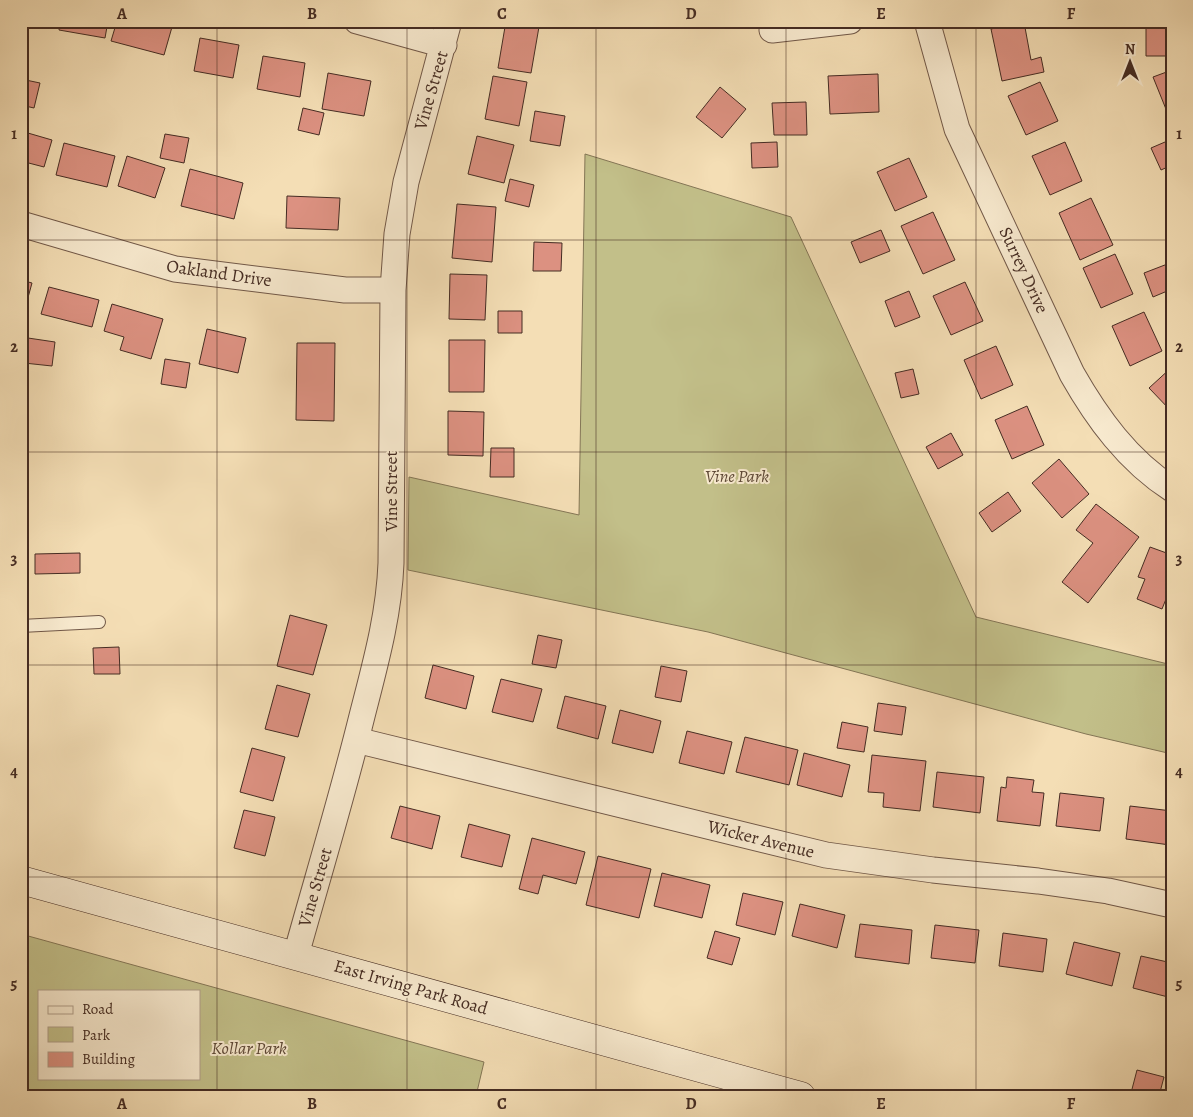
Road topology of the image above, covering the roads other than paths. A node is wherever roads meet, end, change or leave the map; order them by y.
1 (357, 21) edge
2 (850, 21) edge
3 (927, 21) edge
4 (772, 30) dead end
5 (447, 33) edge
6 (21, 224) edge
7 (393, 290) junction
8 (1172, 489) edge
9 (99, 622) dead end
10 (21, 626) edge
11 (356, 740) junction
12 (21, 880) edge
13 (1172, 905) edge
14 (296, 955) junction
15 (801, 1096) edge

1 - 5 street
2 - 4 street
3 - 8 street, Surrey Drive
5 - 7 street, Vine Street
6 - 7 street, Oakland Drive
7 - 11 street, Vine Street
9 - 10 lane
11 - 13 street, Wicker Avenue
11 - 14 street, Vine Street
12 - 14 main road, East Irving Park Road
14 - 15 main road, East Irving Park Road

